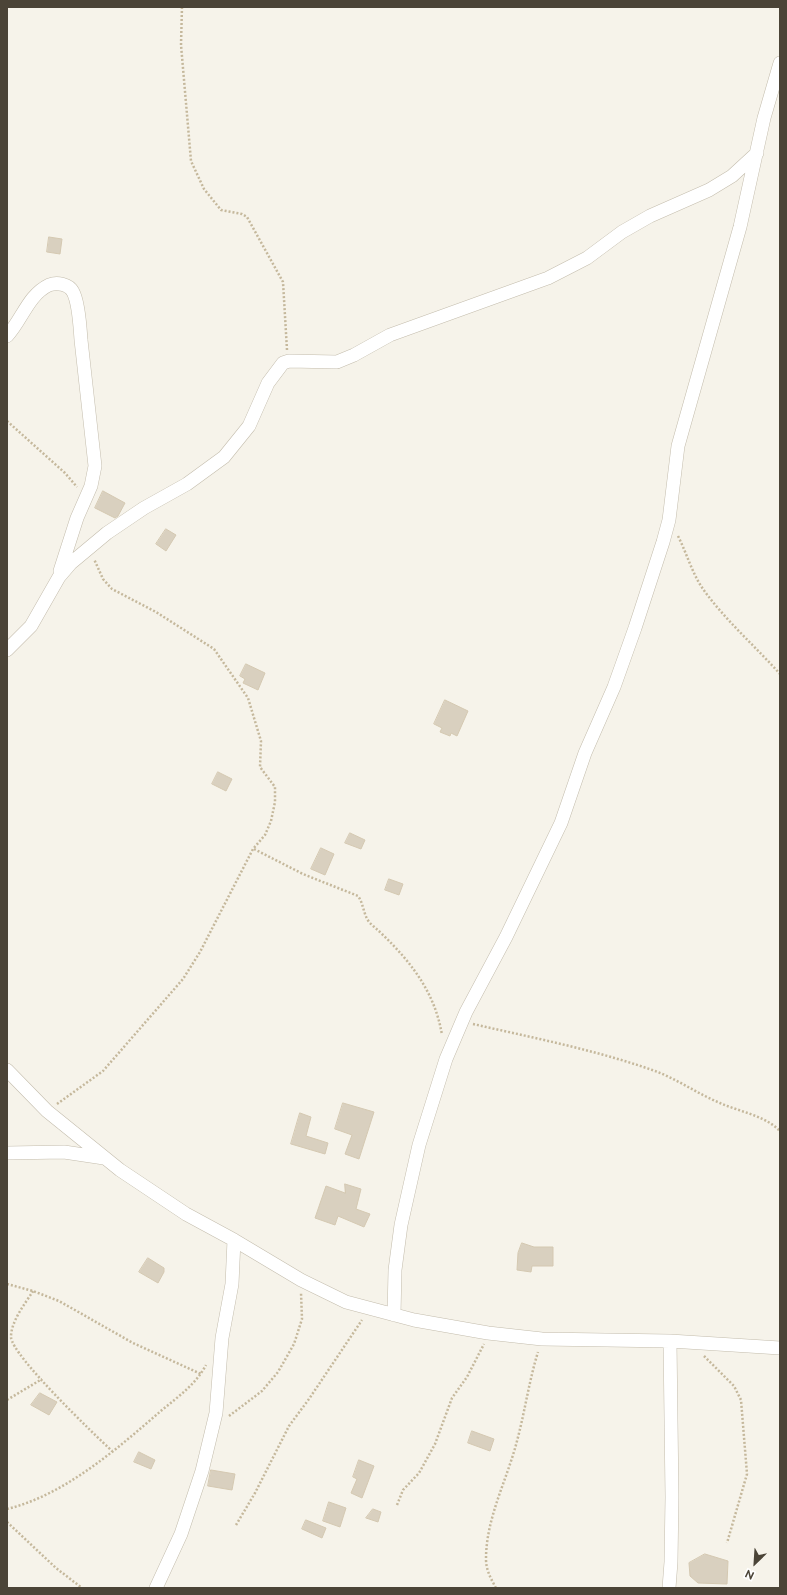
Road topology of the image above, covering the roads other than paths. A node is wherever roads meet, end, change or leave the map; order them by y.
1 (780, 63) edge
2 (757, 153) junction
3 (7, 336) edge
4 (59, 577) junction
5 (7, 650) edge
6 (7, 1070) edge
7 (7, 1153) edge
8 (104, 1158) junction
9 (234, 1240) junction
10 (394, 1315) junction
11 (676, 1341) junction
12 (780, 1348) edge
13 (156, 1588) edge
14 (669, 1588) edge

1 - 2 street
2 - 4 street
2 - 10 street
3 - 4 street
4 - 5 street
6 - 8 street
7 - 8 street
8 - 9 street
9 - 10 street
9 - 13 street
10 - 11 street
11 - 12 street
11 - 14 street

